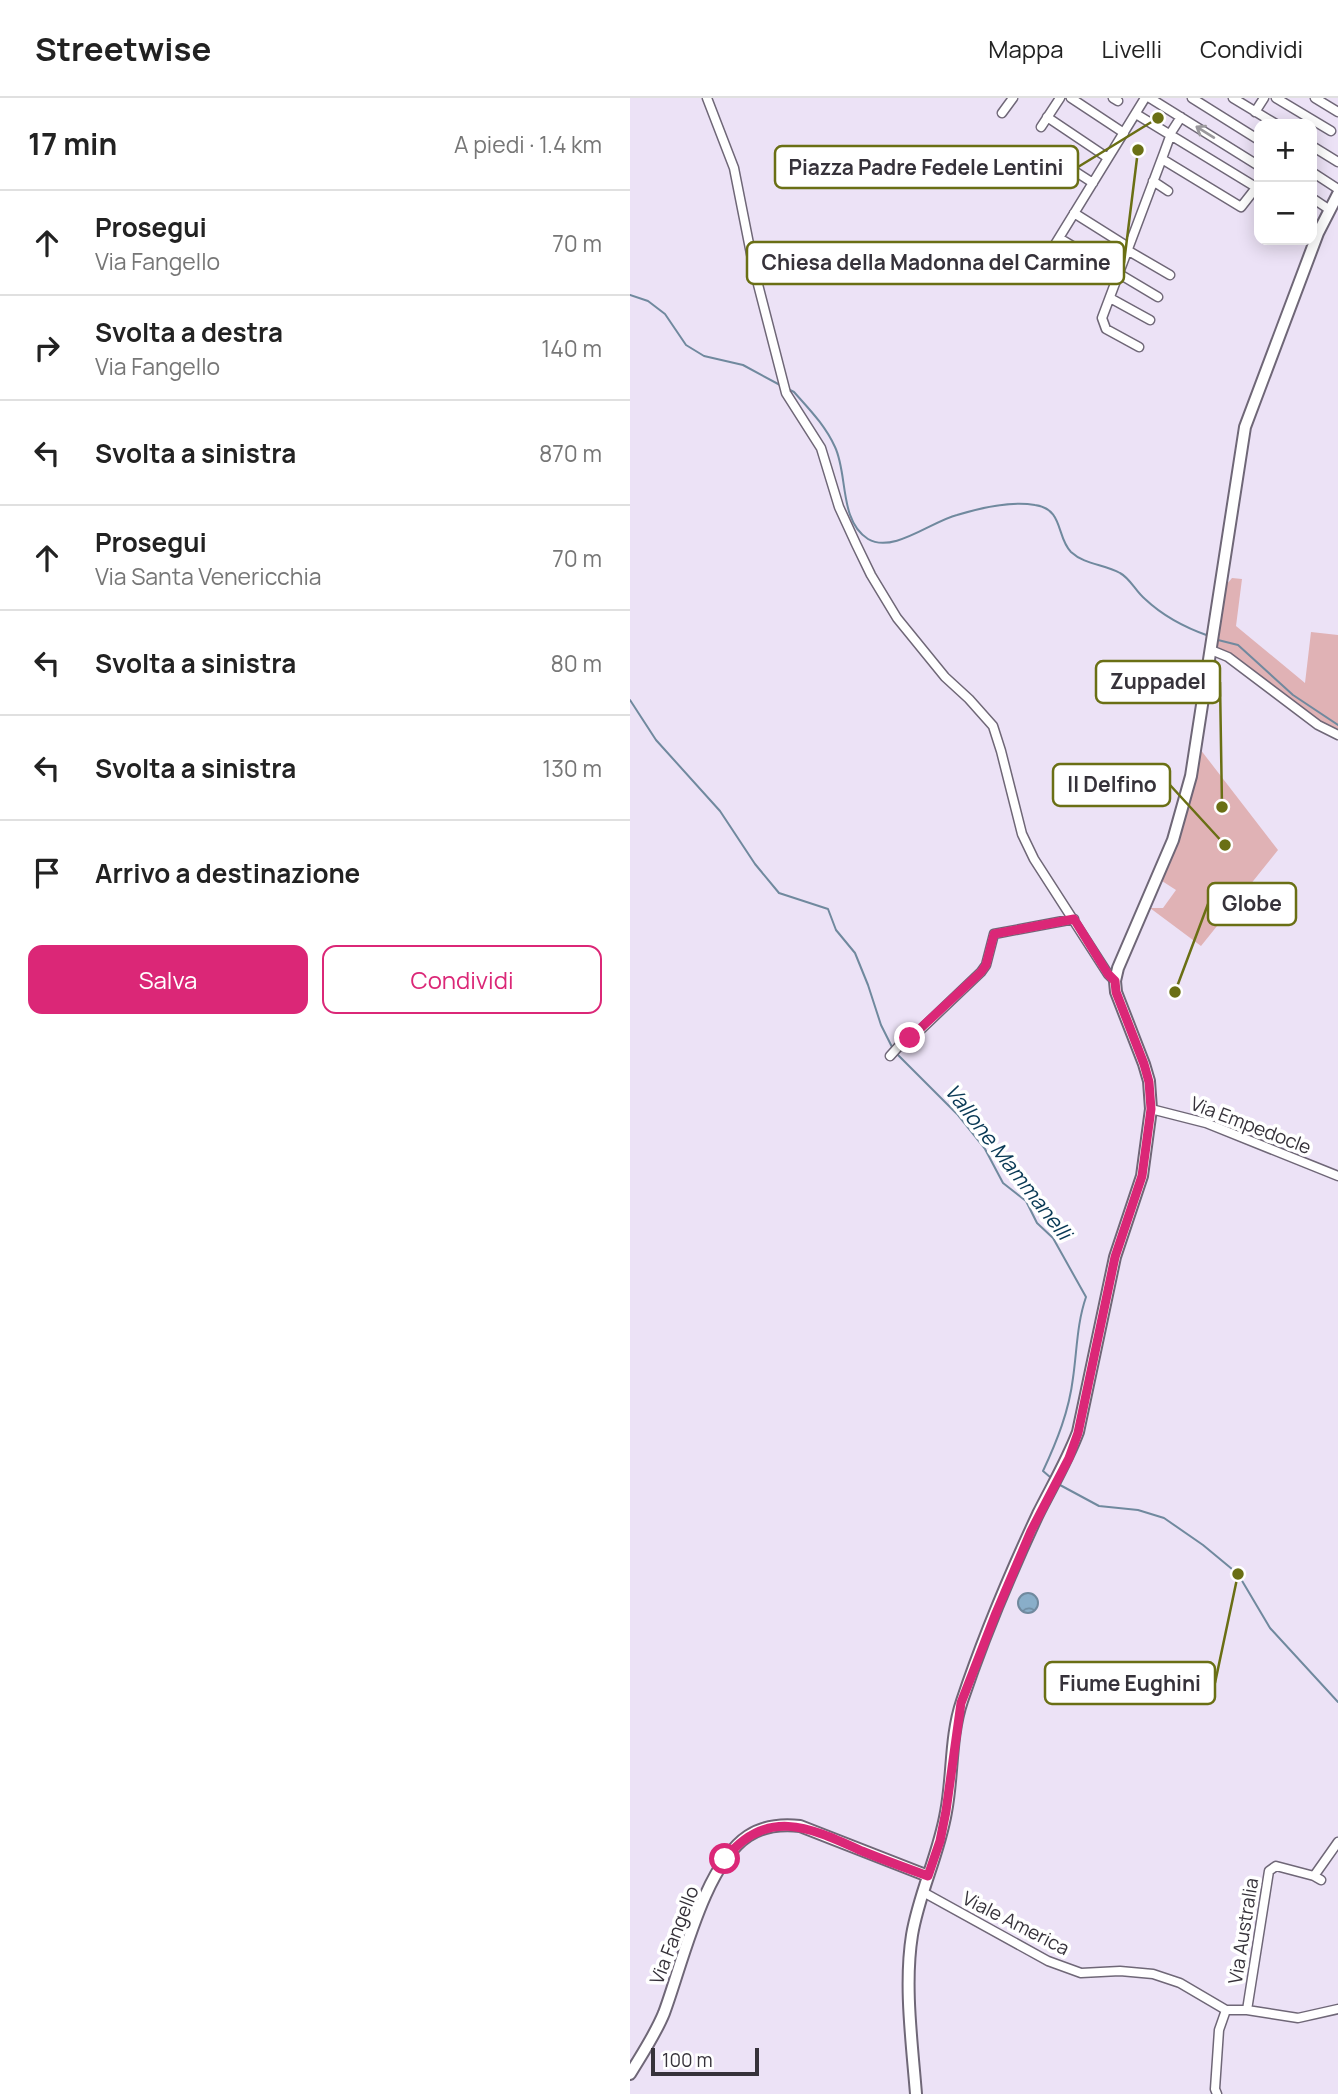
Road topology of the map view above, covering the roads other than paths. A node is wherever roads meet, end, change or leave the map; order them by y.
1 (707, 98) edge
2 (1013, 98) edge
3 (1060, 98) edge
4 (1071, 98) edge
5 (1148, 98) edge
6 (1192, 98) edge
7 (1233, 98) edge
8 (1264, 98) edge
9 (1276, 98) edge
10 (1315, 98) edge
11 (1255, 111) junction
12 (1338, 112) edge
13 (1003, 113) dead end
14 (1136, 114) junction
15 (1047, 117) junction
16 (1181, 117) junction
17 (1268, 119) edge
18 (1041, 127) dead end
19 (1331, 131) dead end
20 (1124, 133) junction
21 (1171, 135) junction
22 (1254, 136) edge
23 (1317, 149) edge
24 (1108, 158) junction
25 (1162, 159) junction
26 (1338, 162) edge
27 (1254, 163) edge
28 (1076, 172) dead end
29 (1317, 176) edge
30 (1153, 181) junction
31 (1093, 183) junction
32 (1254, 184) edge
33 (1168, 191) dead end
34 (1338, 191) edge
35 (1254, 193) edge
36 (1317, 201) edge
37 (1330, 210) junction
38 (1074, 213) junction
39 (1317, 224) edge
40 (1059, 238) junction
41 (1311, 245) edge
42 (1128, 248) junction
43 (1046, 259) dead end
44 (1118, 274) junction
45 (1170, 275) dead end
46 (1158, 297) dead end
47 (1110, 298) junction
48 (1150, 320) dead end
49 (1139, 347) dead end
50 (1211, 650) junction
51 (1338, 735) edge
52 (1074, 919) junction
53 (1115, 981) junction
54 (890, 1056) dead end
55 (1151, 1109) junction
56 (1338, 1176) edge
57 (1338, 1842) edge
58 (928, 1876) junction
59 (923, 1892) junction
60 (1226, 2010) junction
61 (1247, 2010) junction
62 (1338, 2010) edge
63 (630, 2074) edge
64 (916, 2094) edge
65 (1217, 2094) edge

1 - 52 street
2 - 13 street
3 - 15 street
4 - 20 street
5 - 14 street
5 - 16 street
6 - 22 street
7 - 11 street
8 - 11 street
9 - 19 street
10 - 12 street
11 - 17 street
14 - 20 street
14 - 21 street
15 - 18 street
15 - 24 street
16 - 21 street
27 -> 16 street
20 - 24 street
21 - 25 street
21 - 32 street
23 - 26 street
24 - 31 street
25 - 30 street
25 - 35 street
28 - 31 street
29 - 34 street
30 - 33 street
30 - 42 street
31 - 38 street
34 - 37 street
36 - 37 street
37 - 39 street
38 - 40 street
38 - 42 street
40 - 43 street
40 - 44 street
41 - 50 street
42 - 44 street
42 - 45 street
44 - 46 street
44 - 47 street
47 - 48 street
47 - 49 street
50 - 51 street
50 - 53 street
52 - 53 street
52 - 54 street
53 - 55 street
55 - 56 street, Via Empedocle
55 - 58 street
57 - 61 street, Via Australia
58 - 59 street
58 - 63 street, Via Fangello
59 - 60 street, Viale America
59 - 64 street
60 - 61 street, Viale America
60 - 65 street
61 - 62 street, Viale America

